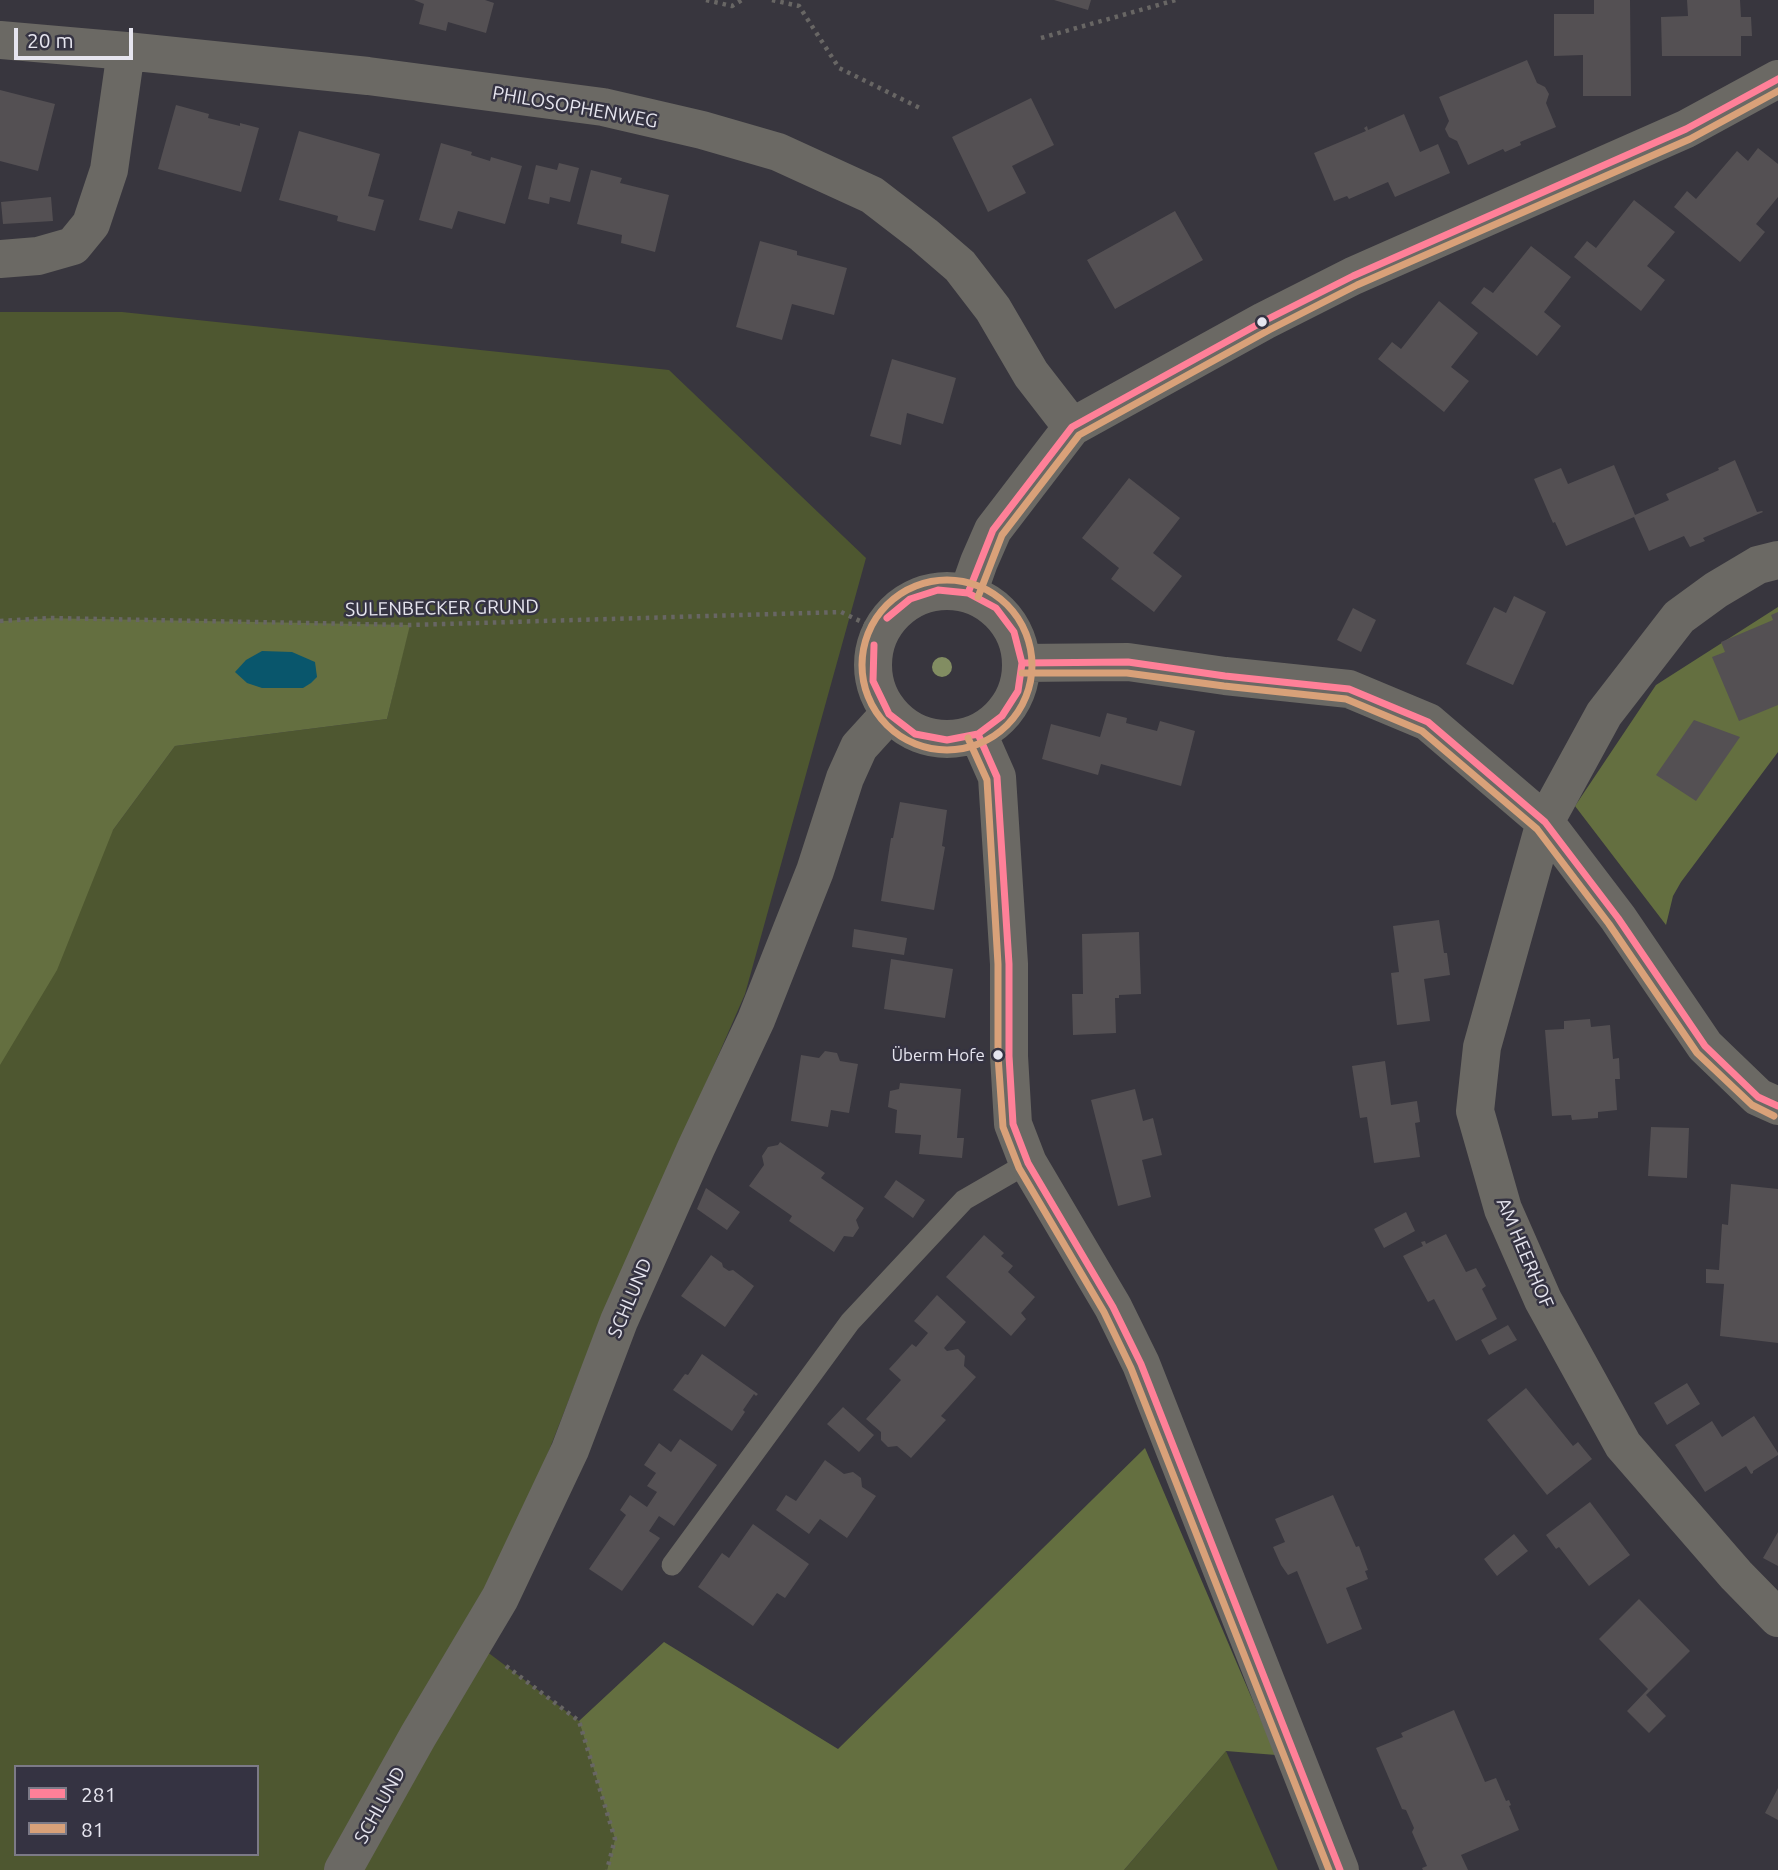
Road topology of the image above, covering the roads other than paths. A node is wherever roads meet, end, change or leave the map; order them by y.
1 (0, 40) edge
2 (126, 51) junction
3 (1778, 79) edge
4 (0, 259) edge
5 (1072, 426) junction
6 (1778, 560) edge
7 (968, 593) junction
8 (1022, 663) junction
9 (890, 714) junction
10 (978, 734) junction
11 (1545, 822) junction
12 (1778, 1106) edge
13 (1028, 1163) junction
14 (672, 1565) dead end
15 (1778, 1618) edge
16 (343, 1870) edge
17 (1340, 1870) edge

1 - 2 street, PHILOSOPHENWEG
2 - 4 street
2 - 5 street, PHILOSOPHENWEG
3 - 5 street
5 - 7 street
6 - 11 street, AM HEERHOF
7 - 8 street
7 - 9 street
8 - 10 street
8 - 11 street
9 - 10 street
9 - 16 street, SCHLUND
10 - 13 street
11 - 12 street
11 - 15 street, AM HEERHOF
13 - 14 lane
13 - 17 street

